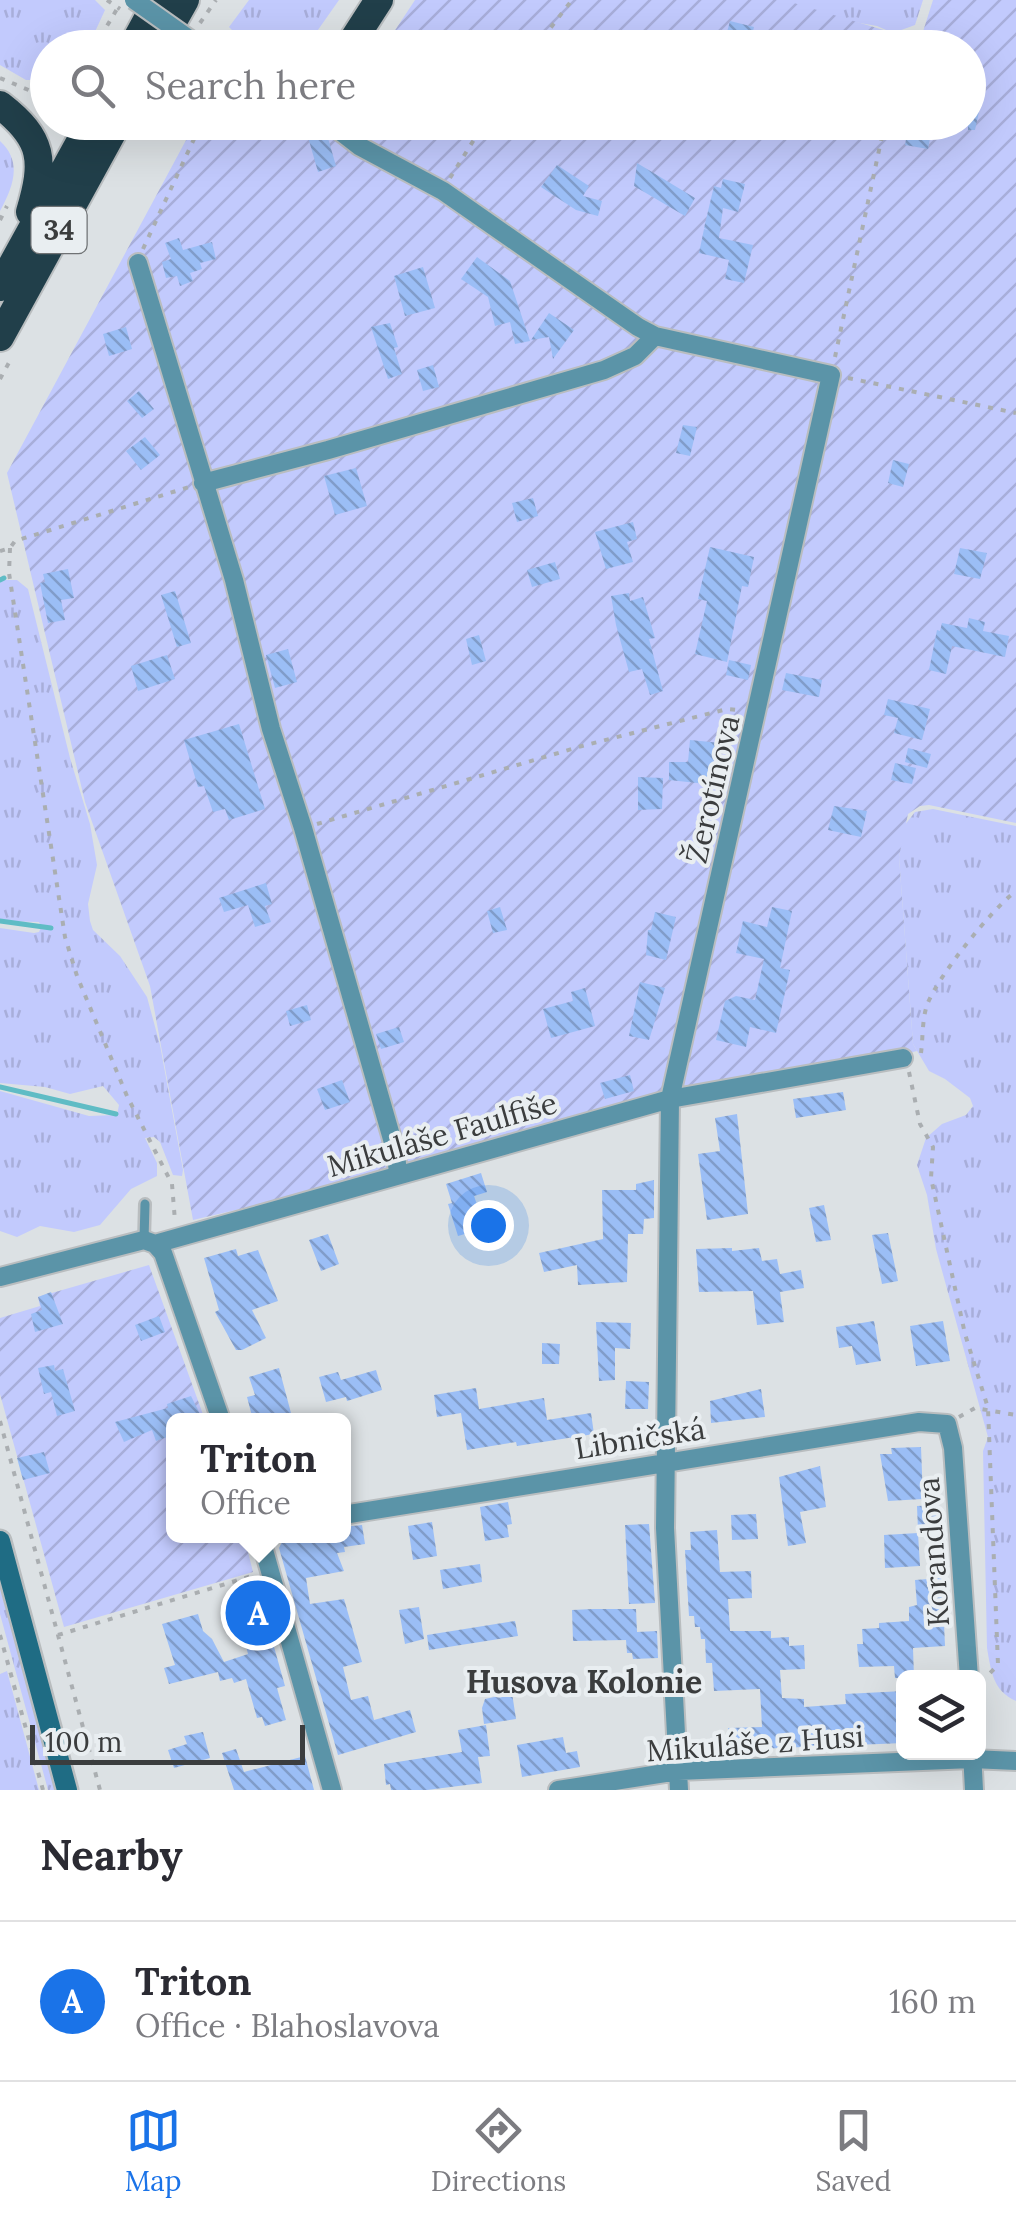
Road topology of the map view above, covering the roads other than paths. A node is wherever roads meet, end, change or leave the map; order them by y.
1 (184, 0) edge
2 (379, 0) edge
3 (149, 1) edge
4 (134, 30) edge
5 (139, 30) edge
6 (168, 30) edge
7 (182, 30) edge
8 (360, 30) edge
9 (0, 104) edge
10 (30, 112) edge
11 (30, 134) edge
12 (33, 140) edge
13 (81, 140) edge
14 (108, 140) edge
15 (351, 140) edge
16 (18, 252) junction
17 (138, 264) dead end
18 (0, 287) edge
19 (656, 336) junction
20 (0, 337) edge
21 (203, 482) junction
22 (912, 1065) road end
23 (670, 1099) junction
24 (398, 1174) junction
25 (145, 1204) dead end
26 (149, 1242) junction
27 (0, 1277) edge
28 (219, 1413) edge
29 (946, 1424) joint
30 (667, 1461) junction
31 (351, 1514) edge
32 (0, 1541) edge
33 (262, 1543) edge
34 (968, 1670) edge
35 (986, 1758) edge
36 (925, 1760) edge
37 (972, 1760) edge
38 (1016, 1761) edge
39 (678, 1781) edge
40 (67, 1790) edge
41 (332, 1790) edge
42 (558, 1790) edge
43 (974, 1790) edge

1 - 6 highway
2 - 8 highway
3 - 4 highway
3 - 5 highway
3 - 7 street, bridge
9 - 10 highway
9 - 11 highway
12 - 16 highway
13 - 16 highway, 34
14 - 20 highway, 34
15 - 19 street
16 - 18 highway, 34
17 - 21 street
19 - 21 street
19 - 23 street, Žerotínova
21 - 24 street
22 - 23 street, Mikuláše Faulfiše
23 - 24 street, Mikuláše Faulfiše
23 - 30 street, Žerotínova
24 - 26 street, Mikuláše Faulfiše
25 - 26 lane
26 - 27 street, Mikuláše Faulfiše
26 - 28 street
29 - 30 street, Libničská
29 - 34 street, Korandova
30 - 31 street, Libničská
30 - 39 street, Žerotínova
32 - 40 main road
33 - 41 street
35 - 38 street, Mikuláše z Husi
36 - 39 street, Mikuláše z Husi
37 - 43 street
39 - 42 street, Mikuláše z Husi

